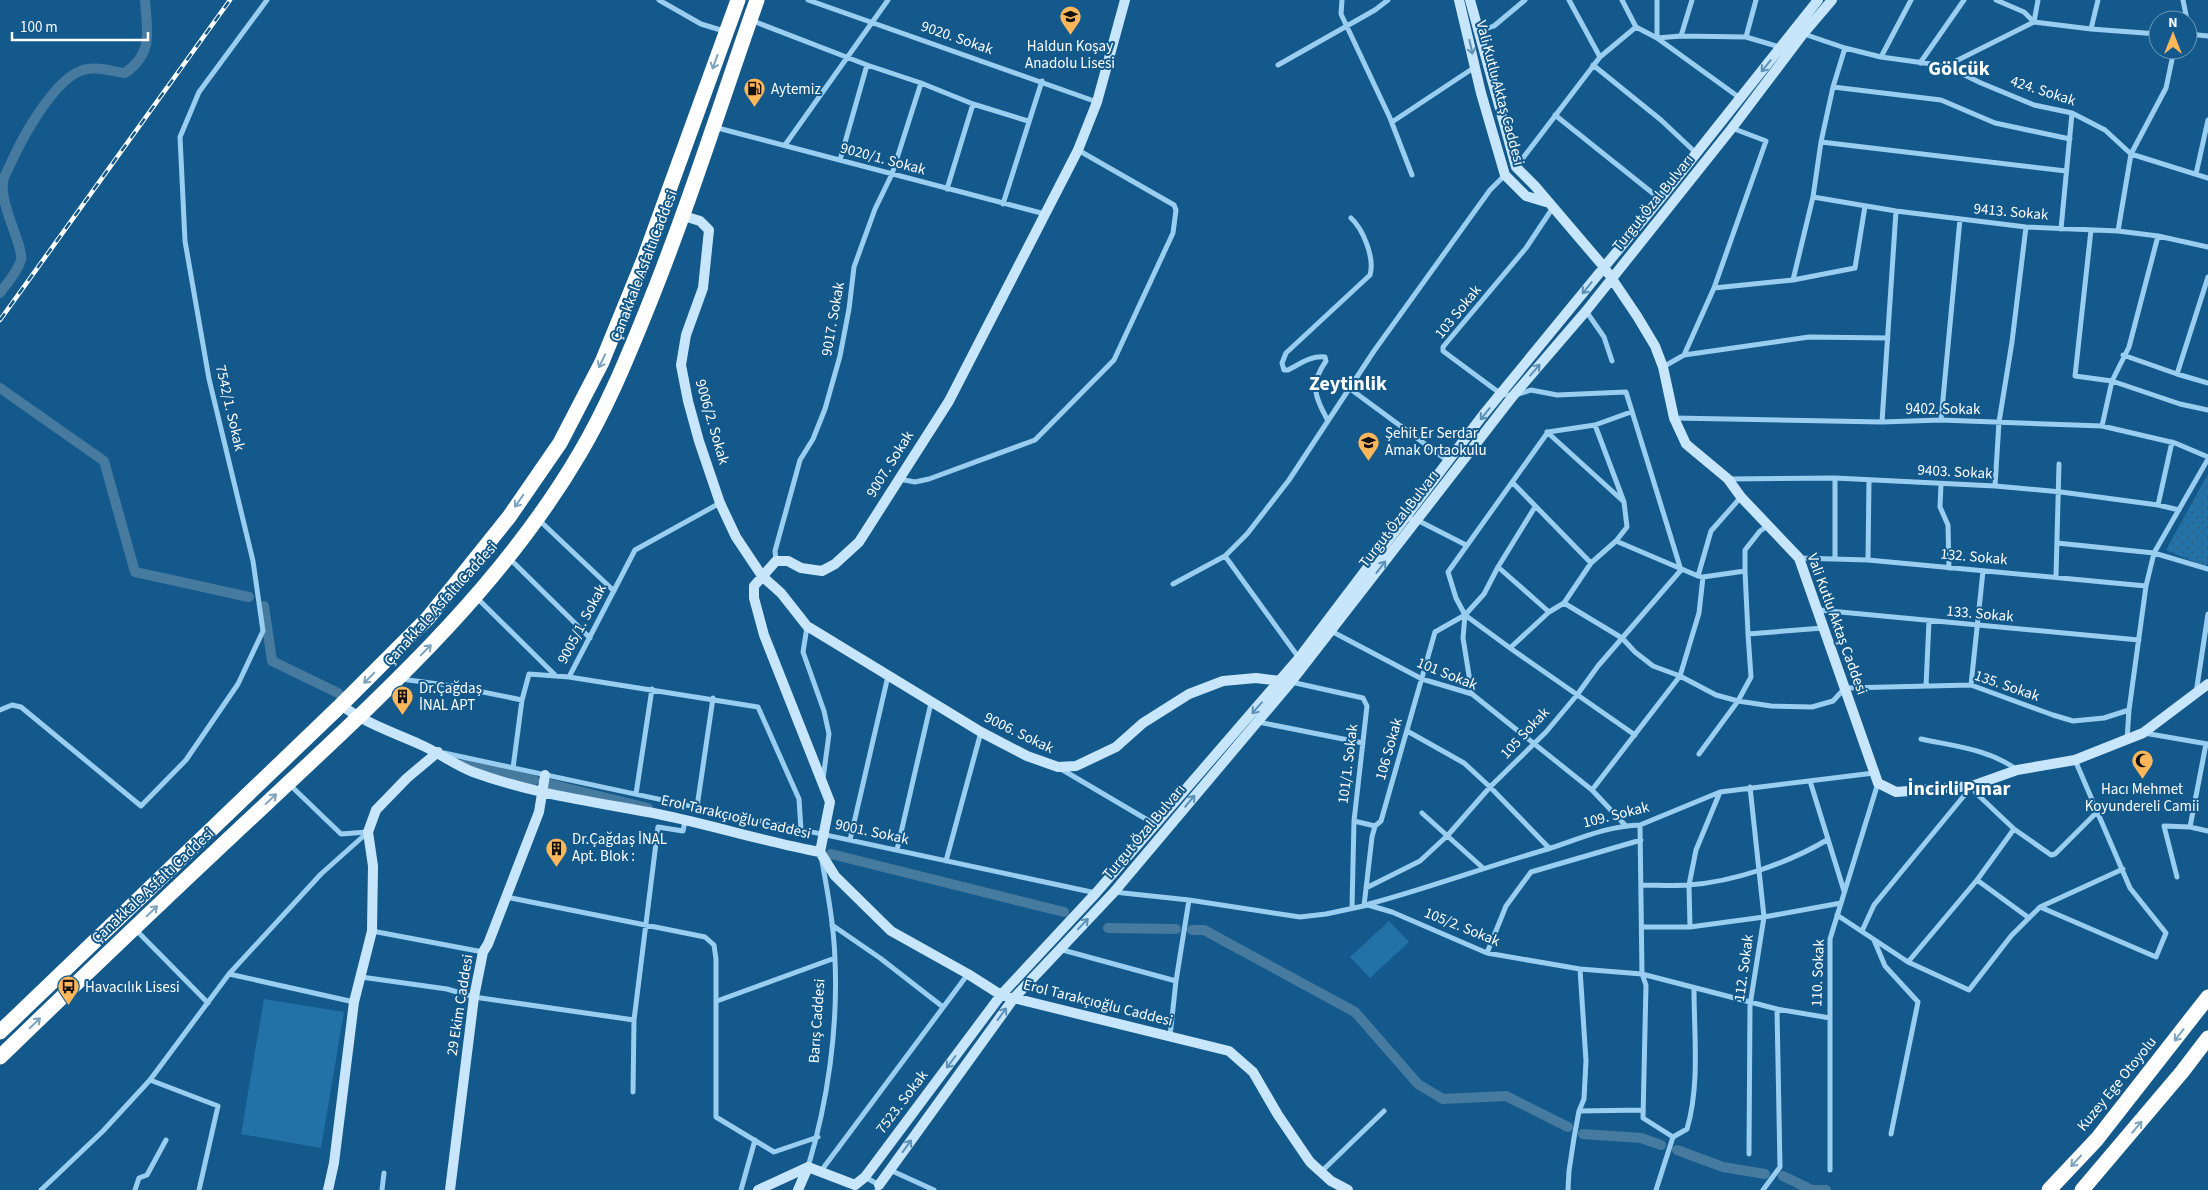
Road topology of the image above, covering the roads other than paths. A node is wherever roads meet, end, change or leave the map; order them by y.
1 (267, 0) edge
2 (659, 0) edge
3 (738, 0) edge
4 (757, 0) edge
5 (808, 0) edge
6 (888, 0) edge
7 (1125, 0) edge
8 (1342, 0) edge
9 (1388, 0) edge
10 (1459, 0) edge
11 (1470, 0) edge
12 (1525, 0) edge
13 (1569, 0) edge
14 (1622, 0) edge
15 (1657, 0) edge
16 (1692, 0) edge
17 (1756, 0) edge
18 (1818, 0) edge
19 (1832, 0) edge
20 (1910, 0) edge
21 (1964, 0) edge
22 (1996, 0) edge
23 (2038, 0) edge
24 (2098, 0) edge
25 (750, 20) junction
26 (871, 21) junction
27 (2034, 22) junction
28 (1347, 26) junction
29 (1636, 27) junction
30 (2091, 29) junction
31 (726, 32) junction
32 (1478, 32) junction
33 (2148, 33) edge
34 (1803, 34) junction
35 (1681, 36) junction
36 (1746, 37) junction
37 (1657, 38) junction
38 (1781, 47) junction
39 (1845, 48) junction
40 (847, 56) junction
41 (1600, 57) junction
42 (1882, 57) junction
43 (2172, 60) edge
44 (1920, 62) junction
45 (867, 65) junction
46 (1278, 65) dead end
47 (1593, 65) junction
48 (1946, 66) junction
49 (1475, 67) junction
50 (1042, 81) junction
51 (921, 83) junction
52 (1833, 87) junction
53 (1740, 98) junction
54 (1097, 102) junction
55 (973, 104) junction
56 (2072, 113) junction
57 (1555, 115) junction
58 (2208, 120) edge
59 (1028, 121) junction
60 (1392, 122) junction
61 (714, 127) junction
62 (1732, 128) junction
63 (2070, 139) junction
64 (1821, 142) junction
65 (786, 145) junction
66 (1078, 150) junction
67 (1696, 153) junction
68 (2131, 154) junction
69 (840, 160) junction
70 (1516, 167) junction
71 (2066, 171) junction
72 (892, 174) junction
73 (2196, 174) junction
74 (1412, 175) dead end
75 (1505, 175) junction
76 (2208, 178) edge
77 (947, 189) junction
78 (1813, 198) junction
79 (1660, 199) junction
80 (1003, 204) junction
81 (1549, 205) junction
82 (1865, 206) junction
83 (1896, 211) junction
84 (1046, 214) junction
85 (684, 216) junction
86 (1350, 218) dead end
87 (1960, 220) junction
88 (2026, 227) junction
89 (2061, 229) junction
90 (2091, 230) junction
91 (2118, 231) junction
92 (2158, 236) junction
93 (2208, 247) edge
94 (1604, 267) junction
95 (2208, 277) edge
96 (1611, 278) junction
97 (1793, 280) junction
98 (1714, 288) junction
99 (1586, 311) junction
100 (1888, 338) junction
101 (2124, 355) junction
102 (1684, 356) junction
103 (1612, 361) dead end
104 (1663, 367) junction
105 (2177, 374) junction
106 (2112, 381) junction
107 (2208, 383) edge
108 (1349, 388) junction
109 (1501, 394) junction
110 (1513, 396) junction
111 (2208, 410) edge
112 (1631, 412) junction
113 (1674, 418) junction
114 (1941, 420) junction
115 (1328, 421) junction
116 (1882, 422) junction
117 (1999, 422) junction
118 (1595, 424) junction
119 (2102, 426) junction
120 (1547, 432) junction
121 (2172, 442) junction
122 (2208, 458) edge
123 (1448, 461) junction
124 (2059, 464) dead end
125 (1835, 478) junction
126 (899, 479) junction
127 (1728, 479) junction
128 (1869, 480) junction
129 (1512, 482) junction
130 (1941, 484) junction
131 (1995, 486) junction
132 (2059, 492) junction
133 (1742, 497) junction
134 (1624, 502) junction
135 (720, 503) junction
136 (2158, 505) junction
137 (1535, 507) junction
138 (2178, 510) junction
139 (536, 518) junction
140 (1406, 518) junction
141 (1417, 520) junction
142 (1770, 525) junction
143 (1616, 541) junction
144 (2057, 543) junction
145 (1466, 545) junction
146 (2154, 552) junction
147 (1225, 556) junction
148 (508, 557) junction
149 (1799, 558) junction
150 (1835, 558) junction
151 (1868, 560) junction
152 (776, 561) junction
153 (1591, 563) junction
154 (1498, 567) junction
155 (1949, 568) junction
156 (2208, 569) edge
157 (1681, 570) junction
158 (1745, 571) junction
159 (1983, 571) junction
160 (762, 576) junction
161 (2056, 576) junction
162 (1700, 577) junction
163 (1173, 584) dead end
164 (2146, 586) junction
165 (614, 592) junction
166 (476, 596) junction
167 (1564, 603) junction
168 (1819, 610) junction
169 (1549, 612) junction
170 (2208, 614) edge
171 (1465, 615) junction
172 (1929, 621) junction
173 (807, 626) junction
174 (1976, 626) junction
175 (1823, 628) junction
176 (1330, 630) junction
177 (1748, 634) junction
178 (590, 638) junction
179 (1622, 638) junction
180 (2139, 640) junction
181 (1510, 648) junction
182 (1299, 658) junction
183 (556, 675) junction
184 (569, 676) junction
185 (888, 676) junction
186 (1680, 676) junction
187 (397, 679) junction
188 (1422, 679) junction
189 (1286, 681) junction
190 (2208, 684) edge
191 (1971, 685) junction
192 (1926, 686) junction
193 (1845, 688) junction
194 (652, 689) junction
195 (2196, 693) junction
196 (1472, 694) junction
197 (1577, 696) junction
198 (714, 698) junction
199 (522, 700) junction
200 (1738, 701) junction
201 (931, 703) junction
202 (341, 705) junction
203 (0, 710) edge
204 (2129, 710) junction
205 (358, 718) junction
206 (1257, 722) junction
207 (1407, 731) junction
208 (981, 732) junction
209 (2143, 733) junction
210 (1635, 735) junction
211 (1921, 739) dead end
212 (2127, 741) junction
213 (1363, 744) junction
214 (1534, 744) junction
215 (2207, 744) edge
216 (438, 752) junction
217 (1699, 754) dead end
218 (2075, 760) junction
219 (1058, 767) junction
220 (513, 768) junction
221 (2017, 770) junction
222 (545, 775) junction
223 (1876, 778) junction
224 (823, 781) junction
225 (1810, 781) junction
226 (288, 783) junction
227 (1972, 786) junction
228 (1490, 787) junction
229 (1750, 787) junction
230 (1592, 790) junction
231 (541, 792) junction
232 (1720, 792) junction
233 (636, 794) junction
234 (697, 807) junction
235 (2098, 811) junction
236 (1422, 813) dead end
237 (685, 821) junction
238 (1354, 821) junction
239 (1156, 824) junction
240 (1640, 825) junction
241 (1375, 826) junction
242 (1626, 826) junction
243 (2190, 827) junction
244 (2014, 829) junction
245 (801, 830) junction
246 (2208, 831) edge
247 (368, 832) junction
248 (824, 835) junction
249 (1448, 835) junction
250 (850, 840) junction
251 (1640, 840) junction
252 (1827, 840) junction
253 (1549, 848) junction
254 (897, 850) junction
255 (820, 852) junction
256 (946, 861) junction
257 (1482, 868) junction
258 (1758, 869) junction
259 (2123, 869) junction
260 (2177, 877) dead end
261 (1977, 880) junction
262 (1642, 885) junction
263 (1689, 885) junction
264 (1366, 888) junction
265 (1114, 892) junction
266 (1844, 892) junction
267 (1096, 893) junction
268 (506, 897) junction
269 (1188, 900) junction
270 (1841, 903) junction
271 (1366, 905) junction
272 (2040, 907) junction
273 (1352, 908) junction
274 (1837, 916) junction
275 (1764, 917) junction
276 (2029, 918) junction
277 (646, 925) junction
278 (832, 925) junction
279 (1643, 927) junction
280 (1690, 927) junction
281 (134, 928) junction
282 (372, 931) junction
283 (1862, 931) junction
284 (1873, 940) junction
285 (1059, 949) junction
286 (483, 952) junction
287 (1487, 953) junction
288 (835, 958) junction
289 (1908, 962) junction
290 (1580, 969) junction
291 (229, 974) junction
292 (968, 974) junction
293 (1642, 974) junction
294 (361, 977) junction
295 (1176, 981) junction
296 (1694, 989) junction
297 (1001, 995) junction
298 (474, 997) junction
299 (2208, 997) edge
300 (1014, 998) junction
301 (717, 1001) junction
302 (354, 1002) junction
303 (208, 1003) junction
304 (1751, 1003) junction
305 (943, 1007) junction
306 (1777, 1009) junction
307 (1830, 1018) junction
308 (634, 1020) junction
309 (0, 1032) edge
310 (1170, 1036) junction
311 (2208, 1038) edge
312 (0, 1057) edge
313 (150, 1080) junction
314 (633, 1092) dead end
315 (1643, 1110) junction
316 (1579, 1111) junction
317 (1384, 1112) dead end
318 (1891, 1134) dead end
319 (818, 1136) junction
320 (1673, 1136) junction
321 (166, 1140) dead end
322 (754, 1140) junction
323 (1748, 1154) dead end
324 (808, 1167) junction
325 (890, 1170) junction
326 (1830, 1170) dead end
327 (821, 1171) junction
328 (1321, 1172) junction
329 (384, 1173) dead end
330 (865, 1177) junction
331 (878, 1188) edge
332 (41, 1190) edge
333 (135, 1190) edge
334 (199, 1190) edge
335 (328, 1190) edge
336 (382, 1190) edge
337 (450, 1190) edge
338 (741, 1190) edge
339 (758, 1190) edge
340 (798, 1190) edge
341 (934, 1190) edge
342 (1348, 1190) edge
343 (1568, 1190) edge
344 (1656, 1190) edge
345 (1763, 1190) edge
346 (2049, 1190) edge
347 (2082, 1190) edge

1 - 203 street, 7542/1. Sokak
2 - 31 street
3 - 31 highway, Çanakkale Asfaltı Caddesi
4 - 25 highway, Çanakkale Asfaltı Caddesi
5 - 26 street, 9020. Sokak
6 - 26 street
7 - 54 street, 9007. Sokak
8 - 28 street
9 - 28 street
10 -> 49 street, Vali Kutlu Aktaş Caddesi
11 - 32 street, Vali Kutlu Aktaş Caddesi
12 - 32 street
13 - 41 street
14 - 29 street
15 - 37 street
16 - 35 street
17 - 36 street
18 - 38 street, Turgut Özal Bulvarı
19 - 34 street, Turgut Özal Bulvarı
20 - 42 street
21 - 44 street
22 - 27 street
23 - 27 street
24 - 30 street
25 - 40 street
25 - 61 highway, Çanakkale Asfaltı Caddesi
26 - 40 street
26 - 50 street, 9020. Sokak
27 - 30 street
27 - 48 street
28 - 46 street
28 - 60 street
29 - 37 street
29 - 41 street
30 - 33 street
31 -> 202 highway, Çanakkale Asfaltı Caddesi
32 - 70 street, Vali Kutlu Aktaş Caddesi
34 - 39 street, 424. Sokak
34 - 62 street, Turgut Özal Bulvarı
35 - 36 street
35 - 37 street
36 - 38 street
37 - 53 street
38 -> 53 street, Turgut Özal Bulvarı
39 - 42 street, 424. Sokak
39 - 52 street
40 - 45 street
40 - 65 street
41 - 47 street
42 - 44 street, 424. Sokak
43 - 68 street
44 - 48 street, 424. Sokak
45 - 51 street
45 - 69 street
47 - 57 street
47 - 67 street
48 - 56 street, 424. Sokak
49 - 60 street
49 - 75 street, Vali Kutlu Aktaş Caddesi
50 - 54 street, 9020. Sokak
50 - 59 street
51 - 55 street
51 - 72 street, 9017. Sokak
52 - 63 street
52 - 64 street
53 - 67 street, Turgut Özal Bulvarı
54 - 66 street, 9007. Sokak
55 - 59 street
55 - 77 street
56 - 63 street
56 - 68 street, 424. Sokak
57 - 70 street
57 - 79 street
58 - 73 street
59 - 80 street
60 - 74 street
61 - 65 street, 9020/1. Sokak
61 - 85 highway, Çanakkale Asfaltı Caddesi
62 - 96 street, Turgut Özal Bulvarı
62 - 98 street
63 - 71 street
64 - 71 street
64 - 78 street
65 - 69 street, 9020/1. Sokak
66 - 84 street, 9007. Sokak
66 - 126 street
67 - 79 street, Turgut Özal Bulvarı
68 - 73 street, 424. Sokak
68 - 91 street
69 - 72 street, 9020/1. Sokak
70 - 81 street, Vali Kutlu Aktaş Caddesi
71 - 89 street
72 - 77 street, 9020/1. Sokak
72 - 152 street, 9017. Sokak
73 - 76 street, 424. Sokak
75 - 81 street, Vali Kutlu Aktaş Caddesi
75 - 108 street
77 - 80 street, 9020/1. Sokak
78 - 82 street, 9413. Sokak
78 - 97 street
79 - 94 street, Turgut Özal Bulvarı
80 - 84 street, 9020/1. Sokak
81 - 94 street, Vali Kutlu Aktaş Caddesi
81 - 109 street, 103 Sokak
82 - 83 street, 9413. Sokak
82 - 97 street
83 - 87 street, 9413. Sokak
83 - 100 street
84 - 126 street, 9007. Sokak
85 - 135 street, 9006/2. Sokak
85 - 139 highway, Çanakkale Asfaltı Caddesi
86 - 115 street
87 - 88 street, 9413. Sokak
87 - 114 street
88 - 89 street, 9413. Sokak
88 - 117 street
89 - 90 street, 9413. Sokak
90 - 91 street, 9413. Sokak
90 - 106 street
91 - 92 street, 9413. Sokak
92 - 93 street, 9413. Sokak
92 - 101 street
94 - 96 street, Vali Kutlu Aktaş Caddesi
94 -> 109 street, Turgut Özal Bulvarı
95 - 105 street
96 - 99 street, Turgut Özal Bulvarı
96 - 104 street, Vali Kutlu Aktaş Caddesi
97 - 98 street
98 - 102 street
99 - 103 street
110 -> 99 street, Turgut Özal Bulvarı
100 - 102 street
100 - 116 street
101 - 105 street
101 - 106 street
102 - 104 street
104 - 113 street, Vali Kutlu Aktaş Caddesi
105 - 107 street
106 - 111 street
106 - 119 street
108 - 115 street
108 - 123 street
109 - 110 street, 103 Sokak
109 -> 123 street, Turgut Özal Bulvarı
110 - 112 street, 103 Sokak
110 - 141 street, Turgut Özal Bulvarı
112 - 118 street
112 - 157 street
113 - 116 street, 9402. Sokak
113 - 127 street, Vali Kutlu Aktaş Caddesi
114 - 116 street, 9402. Sokak
114 - 117 street, 9402. Sokak
115 - 147 street
117 - 119 street, 9402. Sokak
117 - 131 street
118 - 120 street
118 - 134 street
119 - 121 street, 9402. Sokak
120 - 129 street
120 - 134 street
121 - 122 street, 9402. Sokak
121 - 136 street
122 - 138 street
123 - 140 street, Turgut Özal Bulvarı
124 - 132 street
125 - 127 street, 9403. Sokak
125 - 128 street, 9403. Sokak
125 - 150 street
126 - 152 street, 9007. Sokak
127 - 133 street, Vali Kutlu Aktaş Caddesi
128 - 130 street, 9403. Sokak
128 - 151 street
129 - 137 street
129 - 145 street
130 - 131 street, 9403. Sokak
130 - 155 street
131 - 132 street, 9403. Sokak
132 - 136 street, 9403. Sokak
132 - 144 street
133 - 142 street, Vali Kutlu Aktaş Caddesi
133 - 162 street
134 - 143 street
135 - 160 street, 9006/2. Sokak
135 - 165 street, 9005/1. Sokak
136 - 138 street, 9403. Sokak
137 - 153 street
137 - 154 street, 106 Sokak
138 - 146 street
139 - 148 highway, Çanakkale Asfaltı Caddesi
139 - 165 street
140 - 141 street
140 - 182 street, Turgut Özal Bulvarı
141 - 145 street
176 -> 141 street, Turgut Özal Bulvarı
142 - 149 street, Vali Kutlu Aktaş Caddesi
142 - 158 street
143 - 153 street
143 - 157 street
144 - 146 street
144 - 161 street
145 - 171 street
146 - 156 street
146 - 164 street
147 - 163 street
147 - 182 street
148 - 166 highway, Çanakkale Asfaltı Caddesi
148 - 178 street
149 - 150 street, 132. Sokak
149 - 168 street, Vali Kutlu Aktaş Caddesi
150 - 151 street, 132. Sokak
151 - 155 street, 132. Sokak
152 - 160 street
153 - 167 street
154 - 169 street
154 - 171 street, 106 Sokak
155 - 159 street, 132. Sokak
157 - 162 street
157 - 179 street, 105 Sokak
158 - 162 street
158 - 177 street
159 - 161 street, 132. Sokak
159 - 174 street
160 - 173 street, 9006/2. Sokak
160 - 224 street
161 - 164 street, 132. Sokak
162 - 186 street
164 - 180 street
165 - 178 street, 9005/1. Sokak
166 - 183 street
187 -> 166 highway, Çanakkale Asfaltı Caddesi
167 - 169 street
167 - 179 street
168 - 172 street, 133. Sokak
168 - 175 street, Vali Kutlu Aktaş Caddesi
169 - 181 street
170 - 195 street
171 - 181 street
171 - 188 street, 106 Sokak
171 - 196 street
172 - 174 street, 133. Sokak
172 - 192 street
173 - 185 street, 9006. Sokak
173 - 224 street
174 - 180 street, 133. Sokak
174 - 191 street
175 - 177 street
175 - 193 street, Vali Kutlu Aktaş Caddesi
176 - 188 street, 101 Sokak
176 - 189 street, Turgut Özal Bulvarı
177 - 200 street
178 - 184 street, 9005/1. Sokak
179 - 186 street
179 - 197 street, 105 Sokak
180 - 204 street
181 - 197 street
182 - 189 street, Turgut Özal Bulvarı
183 - 184 street, 9005/1. Sokak
183 - 199 street, 9005/1. Sokak
184 - 194 street
185 - 201 street, 9006. Sokak
185 - 250 street
186 - 200 street
186 - 210 street
187 - 199 street
187 - 205 highway, Çanakkale Asfaltı Caddesi
188 - 196 street, 101 Sokak
188 - 207 street, 106 Sokak
189 - 206 street, Turgut Özal Bulvarı
189 - 213 street, 101/1. Sokak
189 - 219 street, 9006. Sokak
189 -> 239 street, Turgut Özal Bulvarı
190 - 195 street
191 - 192 street, 135. Sokak
191 - 204 street, 135. Sokak
192 - 193 street, 135. Sokak
193 - 200 street
193 - 223 street, Vali Kutlu Aktaş Caddesi
194 - 198 street
194 - 233 street
195 - 209 street
196 - 214 street, 101 Sokak
197 - 210 street
197 - 214 street, 105 Sokak
198 - 234 street
198 - 245 street
199 - 220 street, 9005/1. Sokak
200 - 217 street
201 - 208 street, 9006. Sokak
201 - 254 street
202 - 205 street, Erol Tarakçıoğlu Caddesi
202 - 309 highway, Çanakkale Asfaltı Caddesi
204 - 212 street
205 - 216 street, Erol Tarakçıoğlu Caddesi
205 - 226 highway, Çanakkale Asfaltı Caddesi
206 - 213 street
265 -> 206 street, Turgut Özal Bulvarı
207 - 228 street
207 - 241 street, 106 Sokak
208 - 219 street, 9006. Sokak
208 - 256 street
209 - 212 street
209 - 215 street
210 - 230 street
211 - 221 street
212 - 218 street
213 - 238 street, 101/1. Sokak
214 - 228 street, 105 Sokak
214 - 230 street, 101 Sokak
215 - 243 street
216 - 220 street, 9001. Sokak
216 - 231 street, Erol Tarakçıoğlu Caddesi
216 - 247 street
218 - 221 street
218 - 235 street
219 - 239 street
220 - 222 street, 9001. Sokak
221 - 227 street
222 - 231 street, 29 Ekim Caddesi
222 - 233 street, 9001. Sokak
223 - 225 street, 109. Sokak
223 - 227 street
223 - 266 street, 110. Sokak
224 - 248 street
225 - 229 street, 109. Sokak
225 - 252 street
226 - 247 street
281 -> 226 highway, Çanakkale Asfaltı Caddesi
227 - 244 street
227 - 283 street
228 - 249 street, 105 Sokak
228 - 253 street
229 - 232 street, 109. Sokak
229 - 258 street, 112. Sokak
230 - 242 street, 101 Sokak
231 - 237 street, Erol Tarakçıoğlu Caddesi
231 - 268 street, 29 Ekim Caddesi
232 - 240 street, 109. Sokak
232 - 263 street
233 - 234 street, 9001. Sokak
234 - 245 street, 9001. Sokak
235 - 244 street
235 - 259 street
236 - 249 street
237 - 255 street, Erol Tarakçıoğlu Caddesi
237 - 277 street
238 - 241 street
238 - 273 street, 101/1. Sokak
239 - 267 street, Turgut Özal Bulvarı
240 - 242 street, 109. Sokak
240 - 251 street
241 - 264 street, 106 Sokak
242 - 253 street, 109. Sokak
243 - 246 street
243 - 260 street
244 - 261 street
245 - 248 street, 9001. Sokak
247 - 282 street
247 - 291 street
248 - 250 street, 9001. Sokak
248 - 255 street
249 - 257 street
249 - 264 street, 105 Sokak
250 - 254 street, 9001. Sokak
251 - 262 street
251 - 287 street
252 - 258 street
252 - 266 street
253 - 257 street, 109. Sokak
254 - 256 street, 9001. Sokak
255 - 278 street, Barış Caddesi
255 - 292 street, Erol Tarakçıoğlu Caddesi
256 - 267 street, 9001. Sokak
257 - 271 street, 109. Sokak
258 - 263 street
258 - 275 street, 112. Sokak
259 - 272 street
259 - 272 street
261 - 276 street
261 - 289 street
262 - 263 street
262 - 279 street
263 - 280 street
264 - 271 street, 106 Sokak
265 - 267 street
265 - 269 street, 105/2. Sokak
285 -> 265 street, Turgut Özal Bulvarı
266 - 270 street, 110. Sokak
267 - 297 street, Turgut Özal Bulvarı
268 - 277 street
268 - 286 street, 29 Ekim Caddesi
269 - 273 street, 105/2. Sokak
269 - 295 street
270 - 274 street, 110. Sokak
270 - 275 street
271 - 273 street, 105/2. Sokak
271 - 287 street, 105/2. Sokak
272 - 276 street
274 - 283 street
274 - 307 street, 110. Sokak
275 - 280 street
275 - 304 street, 112. Sokak
276 - 289 street
277 - 301 street
277 - 308 street
278 - 288 street, Barış Caddesi
278 - 305 street
279 - 280 street
279 - 293 street
281 - 303 street
312 -> 281 highway, Çanakkale Asfaltı Caddesi
282 - 286 street
282 - 294 street
283 - 284 street
284 - 289 street
284 - 318 street
285 - 295 street
285 - 300 street, Turgut Özal Bulvarı
286 - 298 street, 29 Ekim Caddesi
287 - 290 street, 105/2. Sokak
288 - 301 street
288 - 319 street, Barış Caddesi
290 - 293 street, 105/2. Sokak
290 - 316 street
291 - 302 street
291 - 303 street
292 - 297 street, Erol Tarakçıoğlu Caddesi
292 - 305 street
293 - 296 street, 105/2. Sokak
293 - 315 street
294 - 298 street
294 - 302 street
295 - 310 street
296 - 304 street, 105/2. Sokak
296 - 320 street
297 - 300 street, Erol Tarakçıoğlu Caddesi
297 -> 330 street, 7523. Sokak
298 - 308 street
298 - 337 street, 29 Ekim Caddesi
299 -> 346 highway, Kuzey Ege Otoyolu
300 - 310 street, Erol Tarakçıoğlu Caddesi
325 -> 300 street, Turgut Özal Bulvarı
301 - 322 street
302 - 335 street
303 - 313 street
304 - 306 street, 105/2. Sokak
304 - 323 street, 112. Sokak
305 - 327 street
306 - 307 street, 105/2. Sokak
306 - 345 street
307 - 326 street, 110. Sokak
308 - 314 street
310 - 328 street, Erol Tarakçıoğlu Caddesi
347 -> 311 highway
313 - 332 street
313 - 334 street
315 - 316 street
315 - 320 street
316 - 343 street
317 - 328 street
319 - 322 street
319 - 324 street, Barış Caddesi
320 - 344 street
321 - 333 street
322 - 338 street
324 - 327 street
324 - 339 street
324 - 340 street, Barış Caddesi
325 - 331 street, Turgut Özal Bulvarı
325 - 341 street
327 - 330 street
328 - 342 street, Erol Tarakçıoğlu Caddesi
329 - 336 street
330 - 331 street

